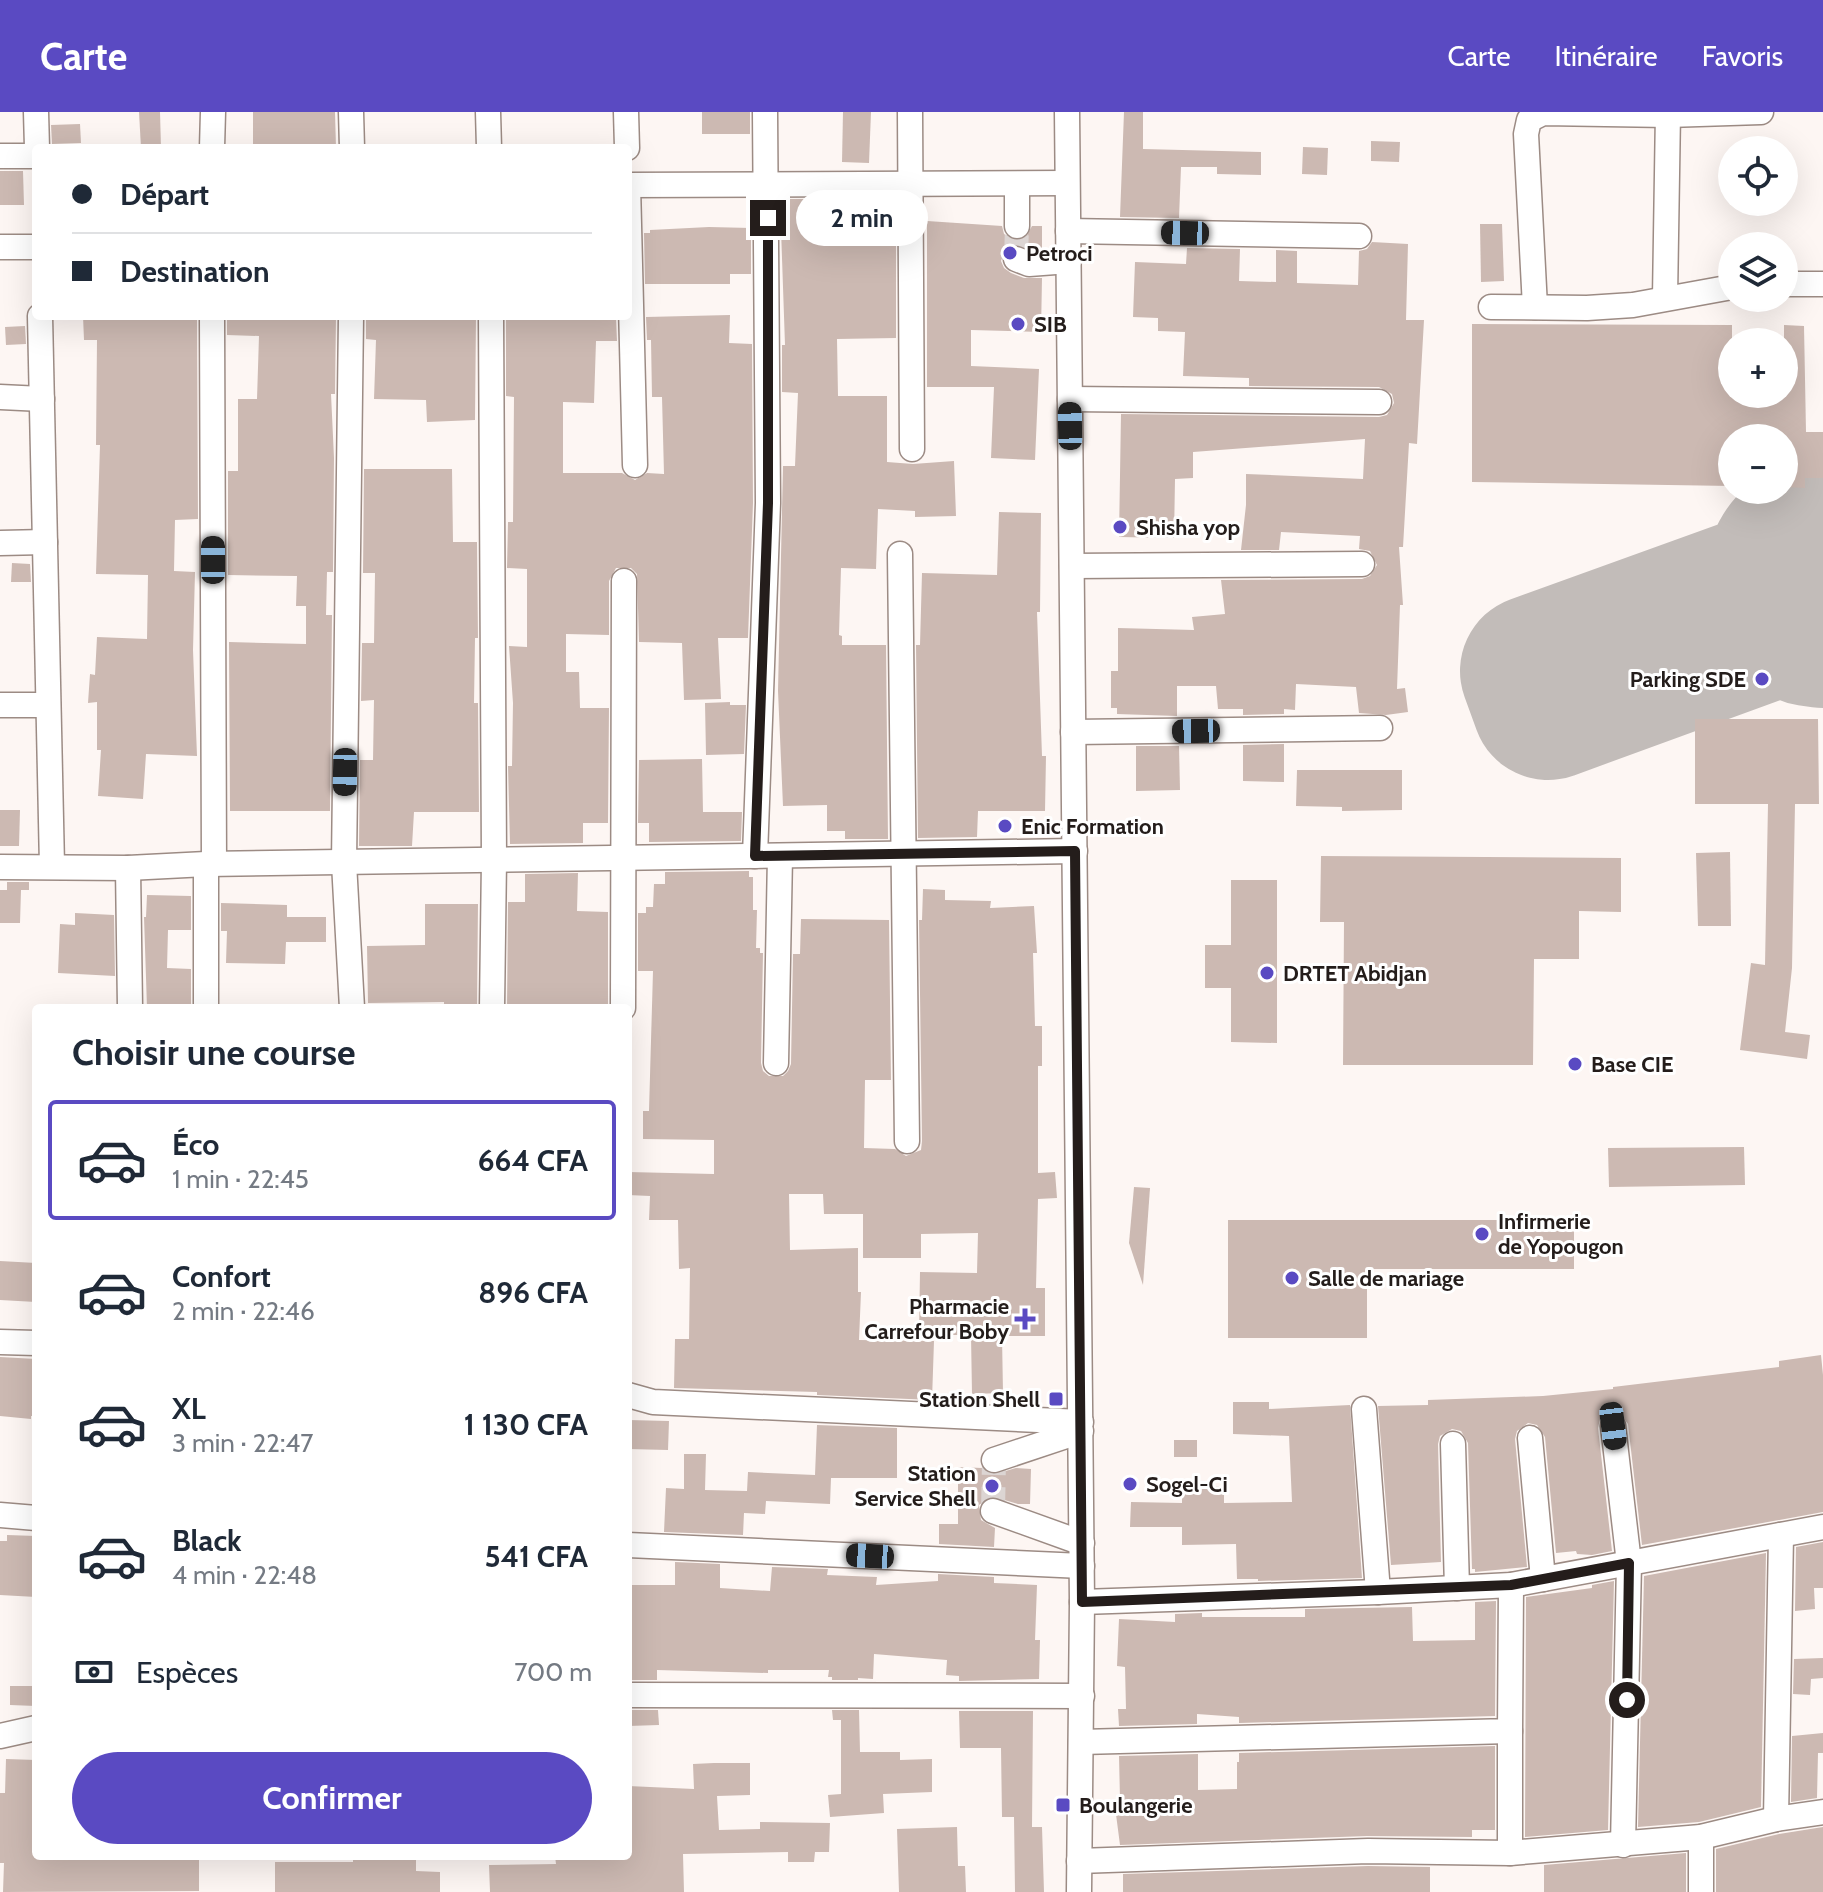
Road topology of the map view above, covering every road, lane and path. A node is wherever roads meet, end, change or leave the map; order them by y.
1 (36, 112) edge
2 (213, 112) edge
3 (351, 112) edge
4 (488, 112) edge
5 (626, 112) edge
6 (765, 112) edge
7 (910, 112) edge
8 (1067, 112) edge
9 (1761, 112) edge
10 (1668, 114) edge
11 (37, 144) edge
12 (212, 144) edge
13 (352, 144) edge
14 (489, 144) edge
15 (627, 144) edge
16 (0, 156) edge
17 (32, 156) edge
18 (1067, 183) junction
19 (909, 184) junction
20 (1017, 184) junction
21 (632, 185) edge
22 (768, 186) junction
23 (1017, 226) tunnel mouth
24 (1068, 231) junction
25 (1359, 236) dead end
26 (0, 247) edge
27 (32, 247) edge
28 (1016, 259) dead end
29 (1069, 261) junction
30 (1798, 284) edge
31 (1823, 284) edge
32 (1718, 289) edge
33 (1665, 298) junction
34 (1491, 307) dead end
35 (1535, 307) junction
36 (40, 320) edge
37 (212, 320) edge
38 (351, 320) edge
39 (491, 320) edge
40 (631, 320) edge
41 (0, 397) edge
42 (42, 399) junction
43 (1070, 399) junction
44 (1379, 402) dead end
45 (912, 449) dead end
46 (635, 465) dead end
47 (45, 542) junction
48 (0, 543) edge
49 (900, 554) dead end
50 (1362, 564) dead end
51 (1072, 566) junction
52 (624, 581) dead end
53 (0, 705) edge
54 (48, 705) junction
55 (1380, 728) dead end
56 (1073, 732) junction
57 (1075, 851) junction
58 (902, 854) junction
59 (755, 856) junction
60 (780, 856) junction
61 (622, 858) junction
62 (494, 859) junction
63 (344, 863) junction
64 (210, 864) junction
65 (52, 866) junction
66 (0, 867) edge
67 (128, 868) junction
68 (130, 1004) edge
69 (206, 1004) edge
70 (352, 1004) edge
71 (492, 1004) edge
72 (623, 1004) edge
73 (776, 1063) dead end
74 (907, 1141) dead end
75 (0, 1342) edge
76 (32, 1343) edge
77 (632, 1396) edge
78 (1364, 1409) dead end
79 (1613, 1426) dead end
80 (1081, 1427) junction
81 (1530, 1438) dead end
82 (1453, 1444) dead end
83 (994, 1460) dead end
84 (993, 1511) dead end
85 (0, 1515) edge
86 (32, 1518) edge
87 (1823, 1527) edge
88 (1781, 1535) junction
89 (632, 1545) edge
90 (1082, 1554) junction
91 (1629, 1563) junction
92 (1543, 1579) junction
93 (1511, 1585) junction
94 (1457, 1588) junction
95 (1378, 1592) junction
96 (1082, 1602) junction
97 (632, 1695) edge
98 (1082, 1696) junction
99 (32, 1729) edge
100 (1510, 1731) junction
101 (0, 1736) edge
102 (1081, 1742) junction
103 (1823, 1812) edge
104 (1776, 1819) junction
105 (1701, 1837) junction
106 (1623, 1845) junction
107 (1510, 1853) junction
108 (1079, 1861) junction
109 (1079, 1892) edge
110 (1701, 1892) edge

1 - 11 street
2 - 12 street
3 - 13 street
4 - 14 street
5 - 15 street
6 - 22 street
7 - 19 street
8 - 18 street
9 - 10 street
10 - 33 street
10 - 35 street
16 - 17 street
18 - 20 street
18 - 24 street
19 - 20 street
19 - 22 street
19 - 45 street
20 - 23 street
21 - 22 street
22 - 59 street
24 - 25 street
24 - 29 street
26 - 27 street
28 - 29 street
29 - 43 street
30 - 31 street
32 - 33 street
33 - 35 street
34 - 35 street
36 - 42 street
37 - 64 street
38 - 63 street
39 - 62 street
40 - 46 street
41 - 42 street
42 - 47 street
43 - 44 street
43 - 51 street
47 - 48 street
47 - 54 street
49 - 58 street
50 - 51 street
51 - 56 street
52 - 61 street
53 - 54 street
54 - 65 street
55 - 56 street
56 - 57 street
57 - 58 street
57 - 80 street
58 - 60 street
58 - 74 street
59 - 60 street
59 - 61 street
60 - 73 street
61 - 62 street
61 - 72 street
62 - 63 street
62 - 71 street
63 - 64 street
63 - 70 street
64 - 67 street
64 - 69 street
65 - 66 street
65 - 67 street
67 - 68 street
75 - 76 street
77 - 80 street
78 - 95 street
79 - 91 street
80 - 83 street
80 - 90 street
81 - 92 street
82 - 94 street
84 - 90 street
85 - 86 street
87 - 88 street
88 - 91 street
88 - 104 street
89 - 90 street
90 - 96 street
91 - 92 street
91 - 106 street
92 - 93 street
93 - 94 street
93 - 100 street
94 - 95 street
95 - 96 street
96 - 98 street
97 - 98 street
98 - 102 street
99 - 101 street
100 - 102 street
100 - 107 street
102 - 108 street
103 - 104 street
104 - 105 street
105 - 106 street
105 - 110 street
106 - 107 street
107 - 108 street
108 - 109 street

